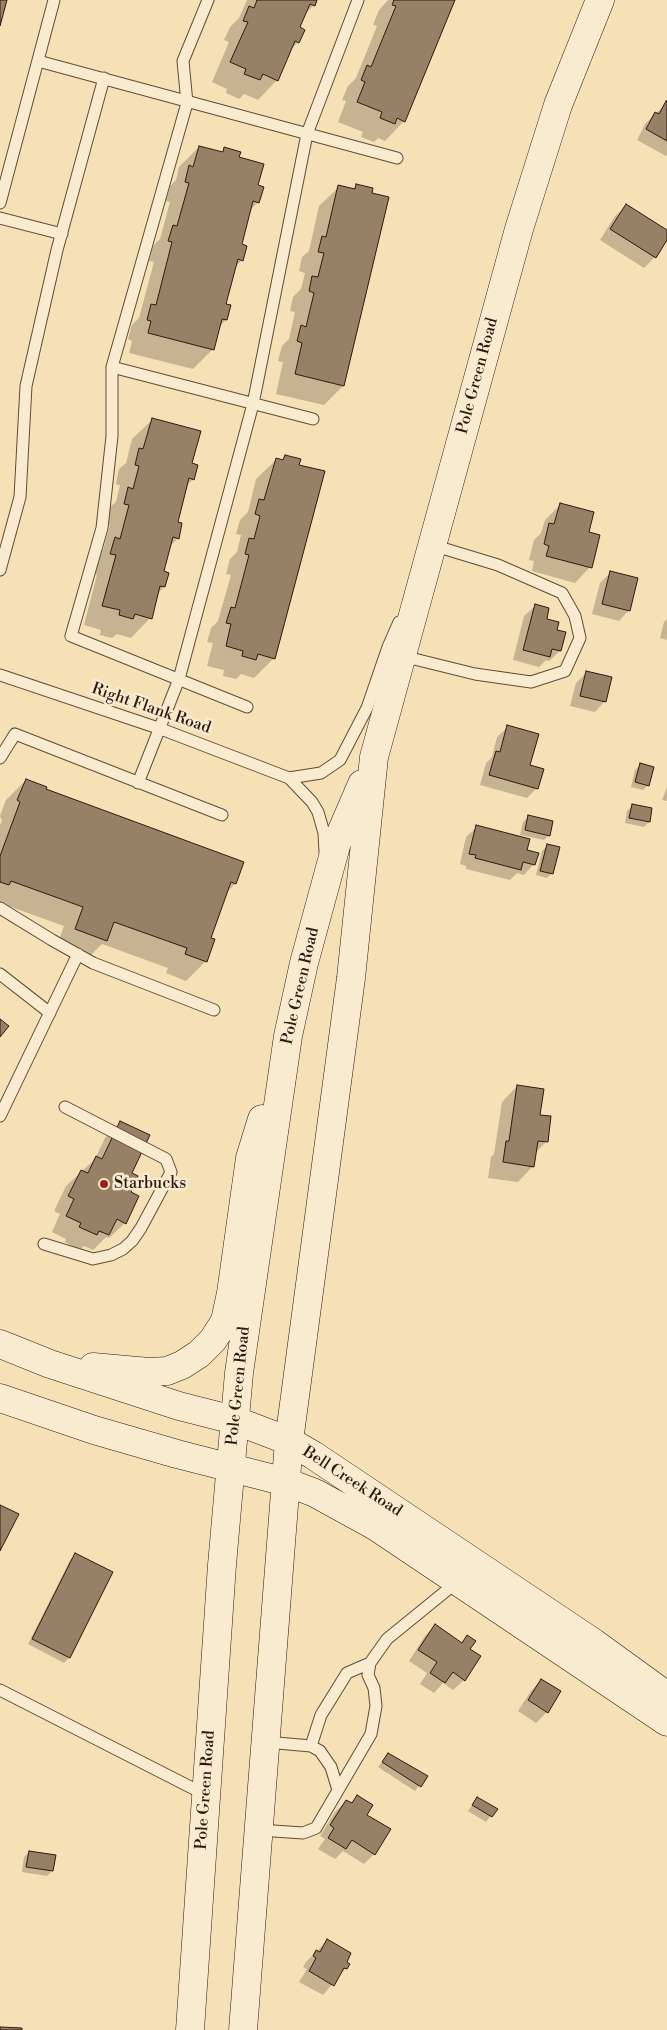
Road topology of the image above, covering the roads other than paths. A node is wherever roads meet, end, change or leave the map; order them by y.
1 (54, 0) edge
2 (208, 0) edge
3 (358, 0) edge
4 (600, 0) edge
5 (38, 61) junction
6 (104, 78) junction
7 (186, 102) junction
8 (307, 134) junction
9 (396, 158) dead end
10 (0, 203) edge
11 (0, 218) edge
12 (62, 234) junction
13 (112, 367) junction
14 (254, 404) junction
15 (313, 419) dead end
16 (433, 544) junction
17 (0, 570) edge
18 (402, 656) junction
19 (0, 675) edge
20 (179, 679) junction
21 (247, 707) dead end
22 (161, 729) junction
23 (374, 757) junction
24 (0, 758) edge
25 (289, 778) junction
26 (138, 782) junction
27 (222, 815) dead end
28 (326, 881) junction
29 (0, 908) edge
30 (78, 954) junction
31 (0, 974) edge
32 (214, 1010) dead end
33 (50, 1013) junction
34 (288, 1036) junction
35 (65, 1107) dead end
36 (0, 1116) edge
37 (44, 1244) dead end
38 (0, 1344) edge
39 (50, 1364) junction
40 (0, 1398) edge
41 (234, 1420) junction
42 (289, 1441) junction
43 (231, 1468) junction
44 (286, 1482) junction
45 (457, 1582) junction
46 (370, 1663) junction
47 (0, 1690) edge
48 (667, 1696) edge
49 (667, 1722) edge
50 (266, 1742) junction
51 (310, 1746) junction
52 (338, 1790) junction
53 (206, 1795) junction
54 (259, 1830) junction
55 (190, 2030) edge
56 (243, 2030) edge

1 - 5 lane
2 - 7 lane
3 - 8 lane
4 - 16 main road, Pole Green Road
5 - 6 lane
5 - 10 lane
6 - 7 lane
6 - 12 lane
7 - 8 lane
7 - 13 lane
8 - 9 lane
8 - 14 lane
11 - 12 lane
12 - 17 lane
13 - 14 lane
13 - 20 lane
14 - 15 lane
14 - 20 lane
16 - 18 main road, Pole Green Road
16 - 18 lane
16 - 25 lane
18 - 23 main road, Pole Green Road
19 - 22 lane, Right Flank Road
20 - 21 lane
20 - 22 lane
22 - 25 lane, Right Flank Road
22 - 26 lane
23 - 28 main road, Pole Green Road
23 - 42 main road, Pole Green Road
24 - 26 lane
25 - 28 lane
26 - 27 lane
28 - 34 main road, Pole Green Road
29 - 30 lane
30 - 32 lane
30 - 33 lane
31 - 33 lane
33 - 36 lane
34 - 39 main road
34 - 41 main road, Pole Green Road
35 - 37 lane
38 - 39 main road, Bell Creek Road
39 - 41 main road, Bell Creek Road
40 - 43 main road, Bell Creek Road
41 - 42 main road, Bell Creek Road
41 - 43 main road, Pole Green Road
42 - 44 main road, Pole Green Road
42 - 48 main road, Bell Creek Road
43 - 44 main road, Bell Creek Road
43 - 53 main road, Pole Green Road
44 - 45 main road, Bell Creek Road
44 - 50 main road, Pole Green Road
45 - 46 lane
45 - 49 main road, Bell Creek Road
46 - 51 lane
46 - 52 lane
47 - 53 lane
50 - 51 lane
50 - 54 main road, Pole Green Road
51 - 52 lane
52 - 54 lane
53 - 55 main road, Pole Green Road
54 - 56 main road, Pole Green Road

